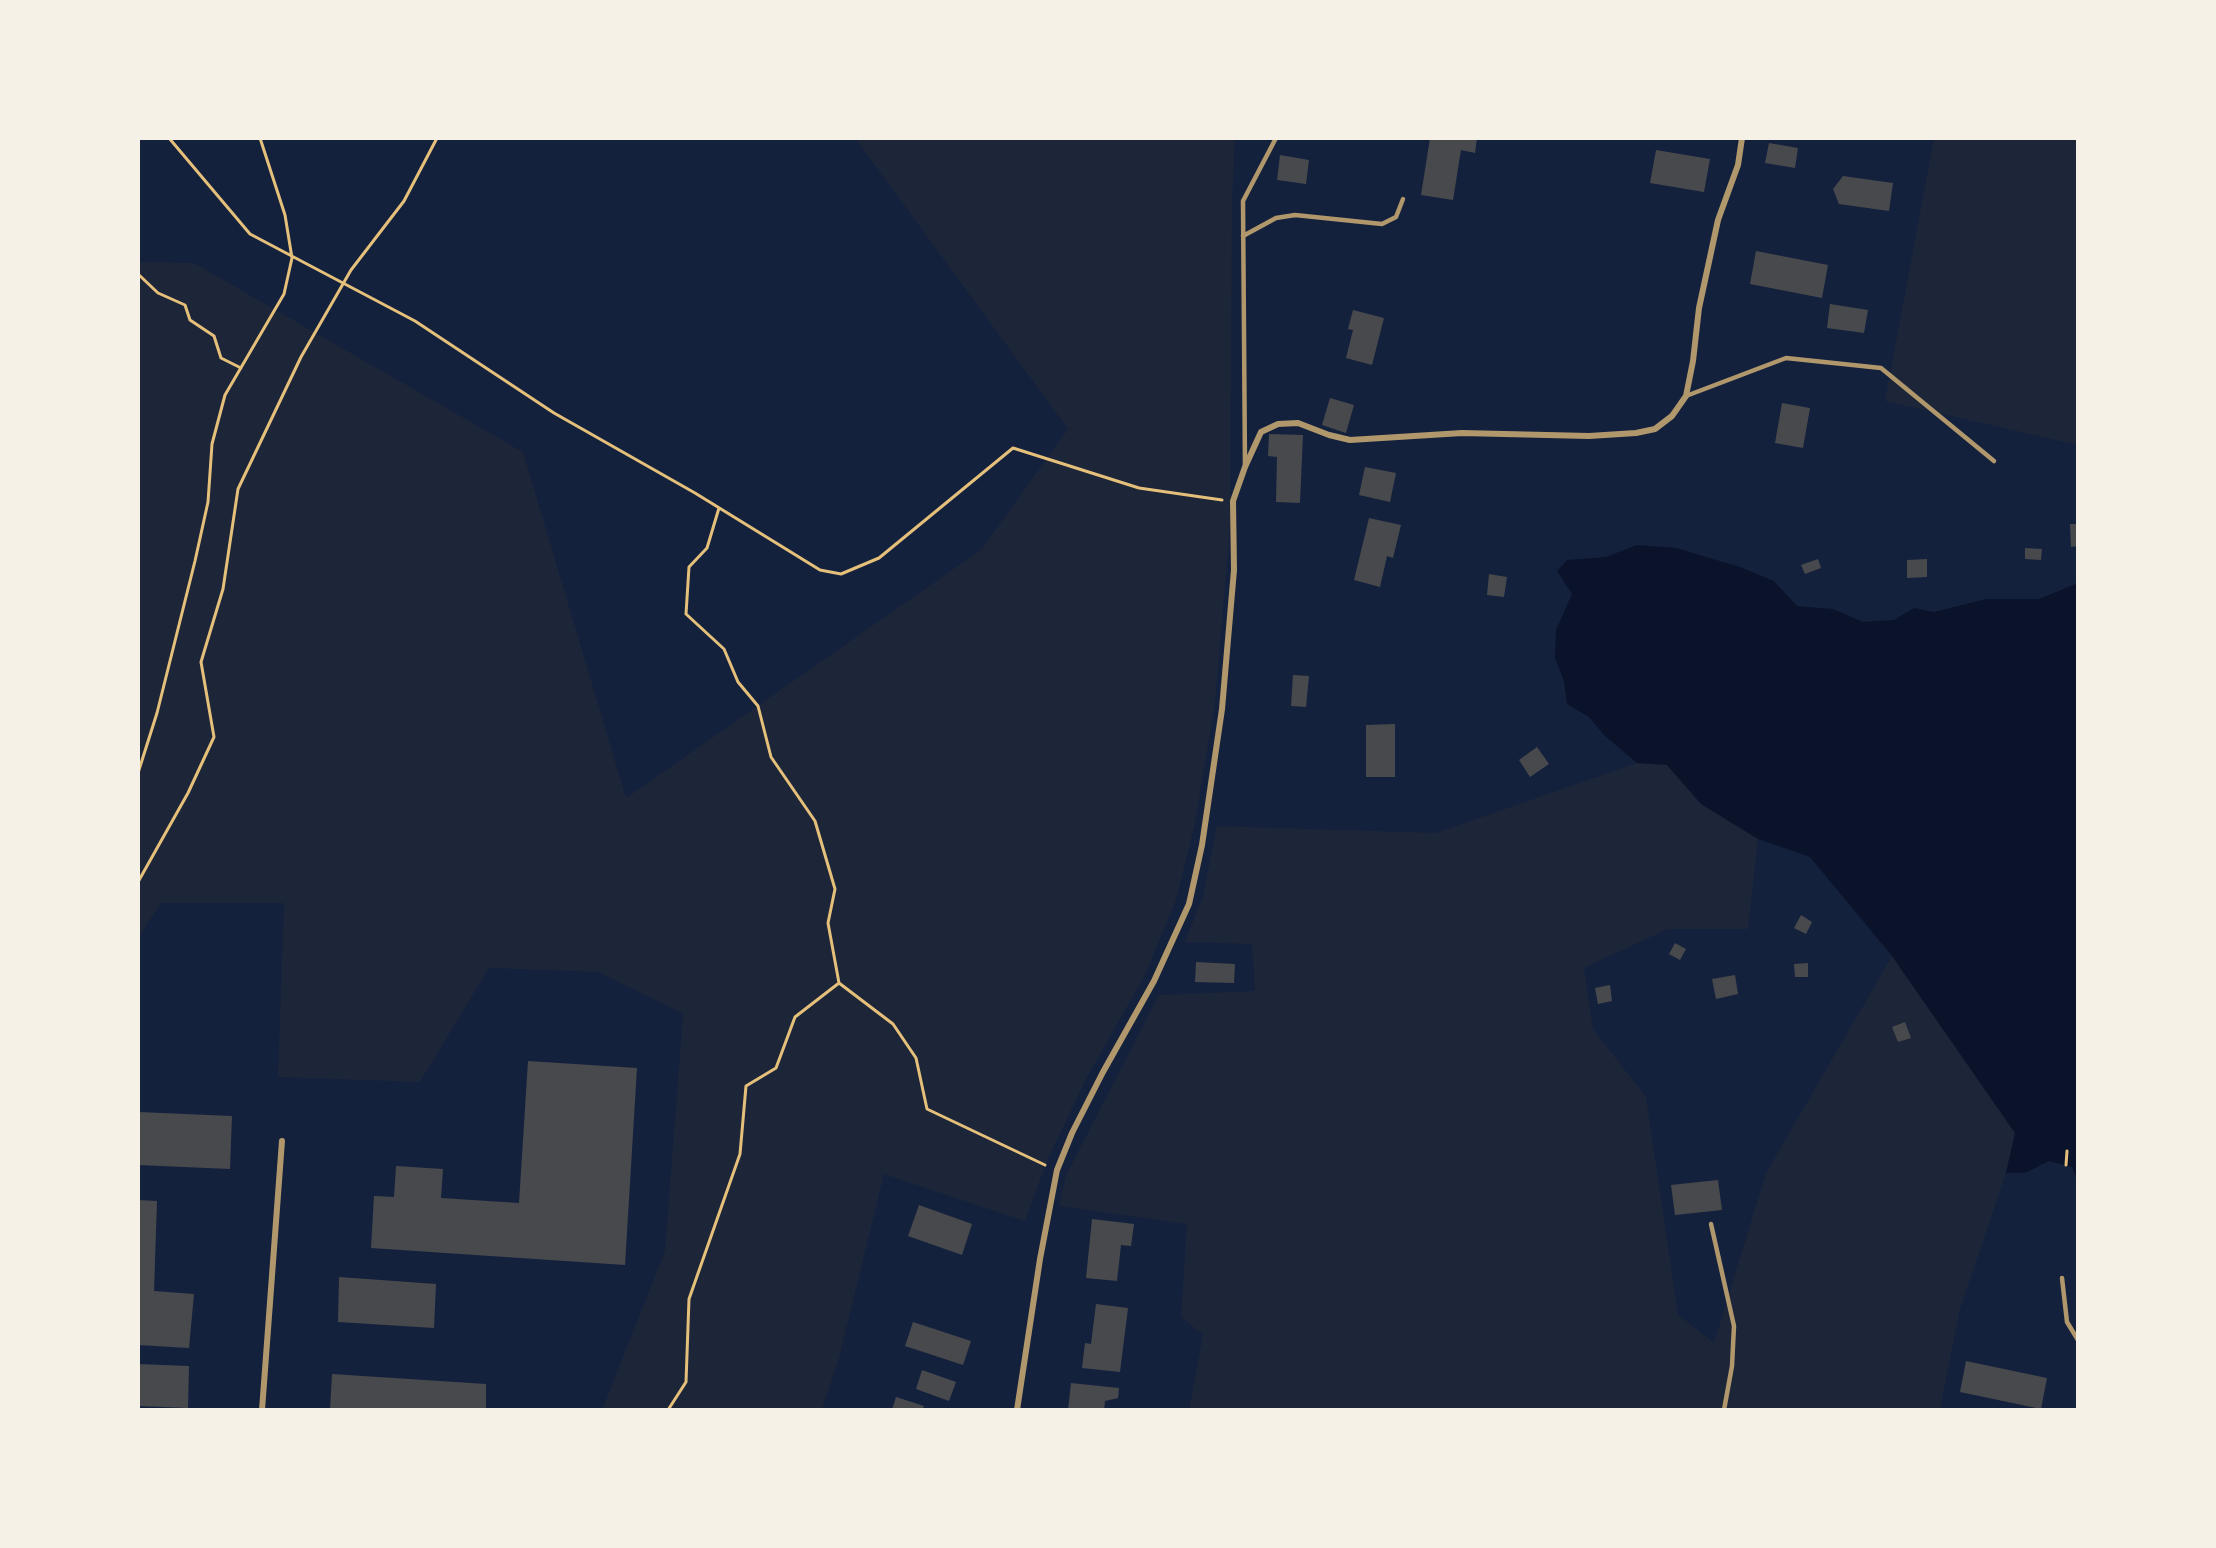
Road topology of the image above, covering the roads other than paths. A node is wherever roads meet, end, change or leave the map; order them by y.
1 (1276, 138) edge
2 (1742, 138) edge
3 (1403, 199) dead end
4 (1243, 236) junction
5 (1686, 396) junction
6 (1994, 460) dead end
7 (1245, 467) junction
8 (282, 1141) dead end
9 (1711, 1224) dead end
10 (2062, 1278) dead end
11 (2078, 1340) edge
12 (262, 1410) edge
13 (1017, 1410) edge
14 (1724, 1410) edge

1 - 4 lane
2 - 5 street
3 - 4 lane
4 - 7 lane
5 - 6 lane
5 - 7 street
7 - 13 street
8 - 12 street
9 - 14 lane
10 - 11 lane

